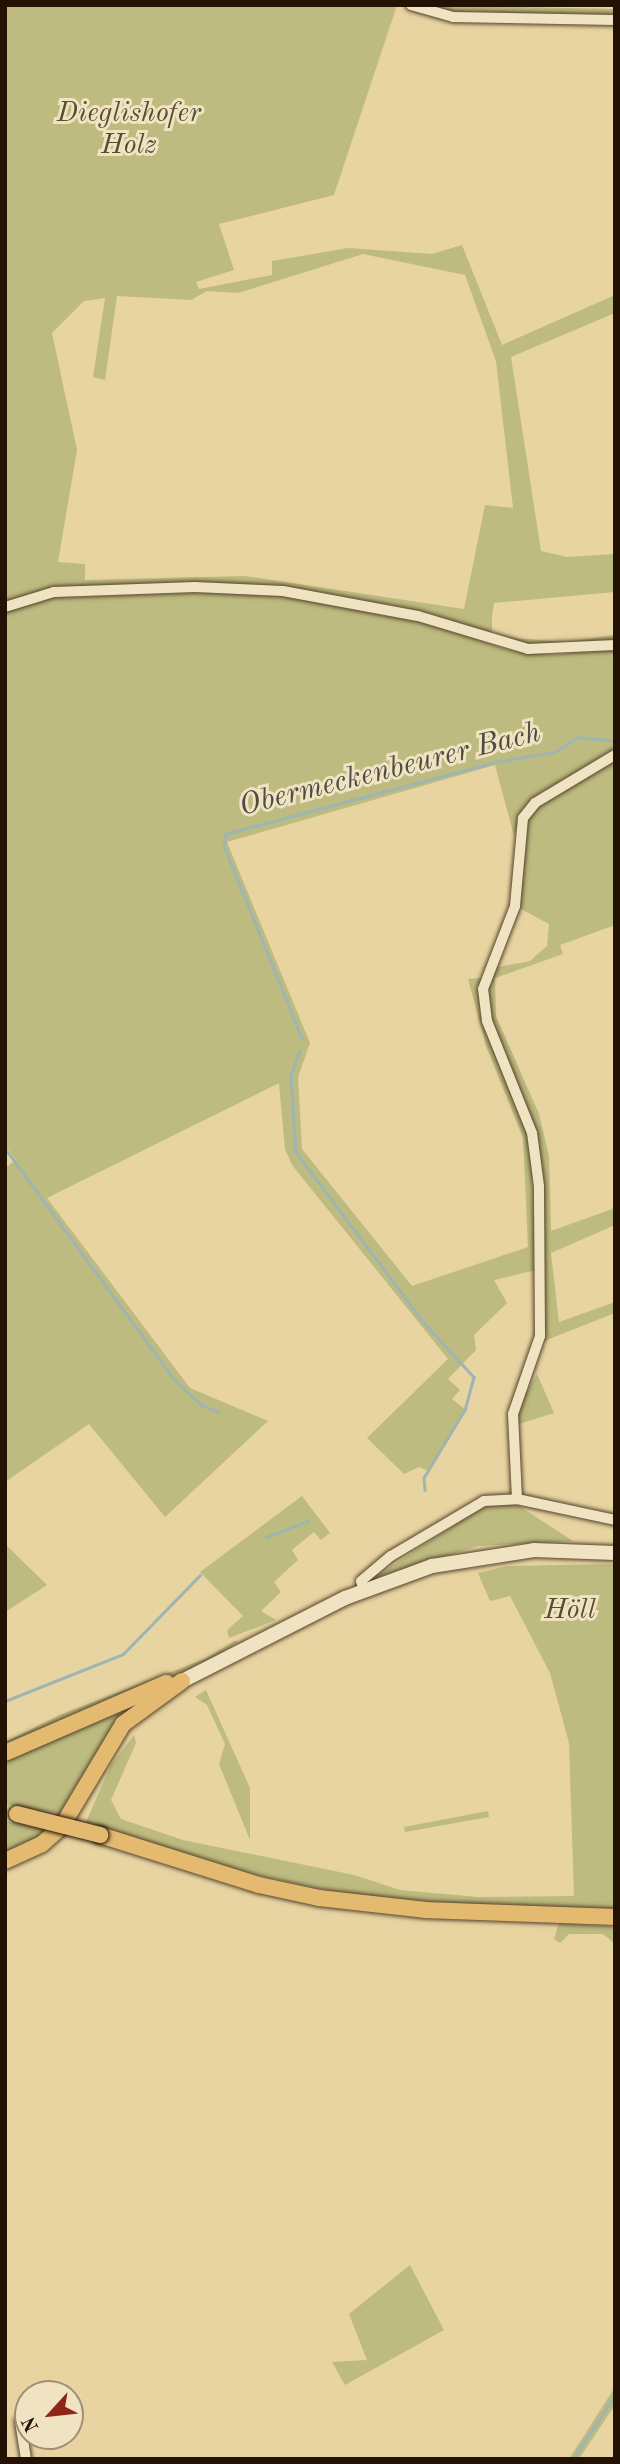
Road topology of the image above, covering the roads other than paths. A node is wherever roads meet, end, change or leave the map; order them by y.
1 (411, 5) edge
2 (615, 20) edge
3 (5, 607) edge
4 (615, 645) edge
5 (615, 755) edge
6 (517, 1499) junction
7 (615, 1521) edge
8 (612, 1553) edge
9 (364, 1590) junction
10 (182, 1681) junction
11 (5, 1753) edge
12 (11, 1812) edge
13 (5, 1861) edge
14 (612, 1917) edge

1 - 2 street
3 - 4 street
5 - 6 street
6 - 7 street
6 - 9 street
8 - 9 main road
9 - 10 main road
10 - 11 main road
10 - 13 main road
12 - 14 main road, bridge

